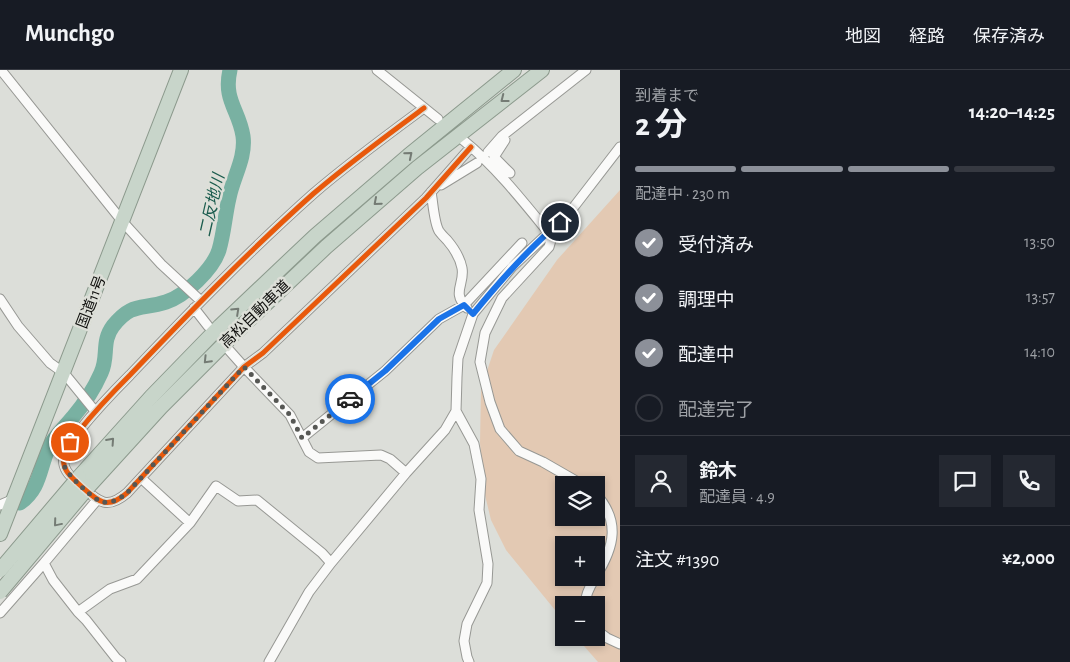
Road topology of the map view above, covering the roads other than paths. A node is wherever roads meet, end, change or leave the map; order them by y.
1 (1, 70) edge
2 (181, 70) edge
3 (377, 70) edge
4 (514, 70) edge
5 (542, 70) edge
6 (586, 70) edge
7 (424, 108) junction
8 (438, 119) dead end
9 (508, 132) junction
10 (463, 140) dead end
11 (471, 146) junction
12 (620, 147) edge
13 (488, 152) dead end
14 (477, 163) dead end
15 (510, 173) dead end
16 (432, 191) junction
17 (122, 221) junction
18 (548, 232) junction
19 (522, 243) dead end
20 (0, 299) edge
21 (201, 301) junction
22 (464, 305) junction
23 (194, 308) junction
24 (473, 314) junction
25 (208, 326) dead end
26 (228, 349) dead end
27 (244, 367) junction
28 (64, 373) junction
29 (456, 411) junction
30 (95, 412) junction
31 (302, 438) junction
32 (406, 473) junction
33 (567, 476) edge
34 (141, 478) junction
35 (84, 481) junction
36 (14, 498) junction
37 (97, 500) junction
38 (605, 501) edge
39 (0, 505) edge
40 (190, 523) junction
41 (0, 534) edge
42 (605, 562) edge
43 (44, 563) junction
44 (331, 563) junction
45 (0, 570) edge
46 (0, 592) edge
47 (78, 612) junction
48 (0, 614) edge
49 (605, 637) edge
50 (620, 644) edge
51 (121, 662) edge
52 (269, 662) edge
53 (469, 662) edge

1 - 17 street
2 - 17 highway, 国道11号
3 - 7 street
35 -> 4 highway, 高松自動車道
5 -> 35 highway, 高松自動車道
6 - 9 street
7 - 8 street
7 - 21 street
9 - 13 street
9 - 15 street
10 - 11 street
11 - 16 street
11 - 18 street
12 - 18 street
14 - 16 street
16 - 22 street
16 - 27 street
17 - 21 street
17 - 28 highway, 国道11号
18 - 24 street
18 - 33 street
19 - 22 street
20 - 28 street
21 - 23 street
22 - 24 street
22 - 31 street
23 - 25 street
23 - 30 street
24 - 29 street
26 - 27 street
27 - 31 street
27 - 34 street
28 - 30 street
28 - 36 highway, 国道11号
29 - 32 street
29 - 53 street
30 - 37 street
31 - 32 street
32 - 44 street
34 - 37 street
34 - 40 street
35 - 45 highway, 高松自動車道, bridge
35 -> 46 highway, 高松自動車道, bridge
36 - 39 street
36 - 41 highway, 国道11号
37 - 43 street
38 - 42 street
40 - 44 street
40 - 47 street
43 - 47 street
43 - 48 street
44 - 52 street
47 - 51 street
49 - 50 street

